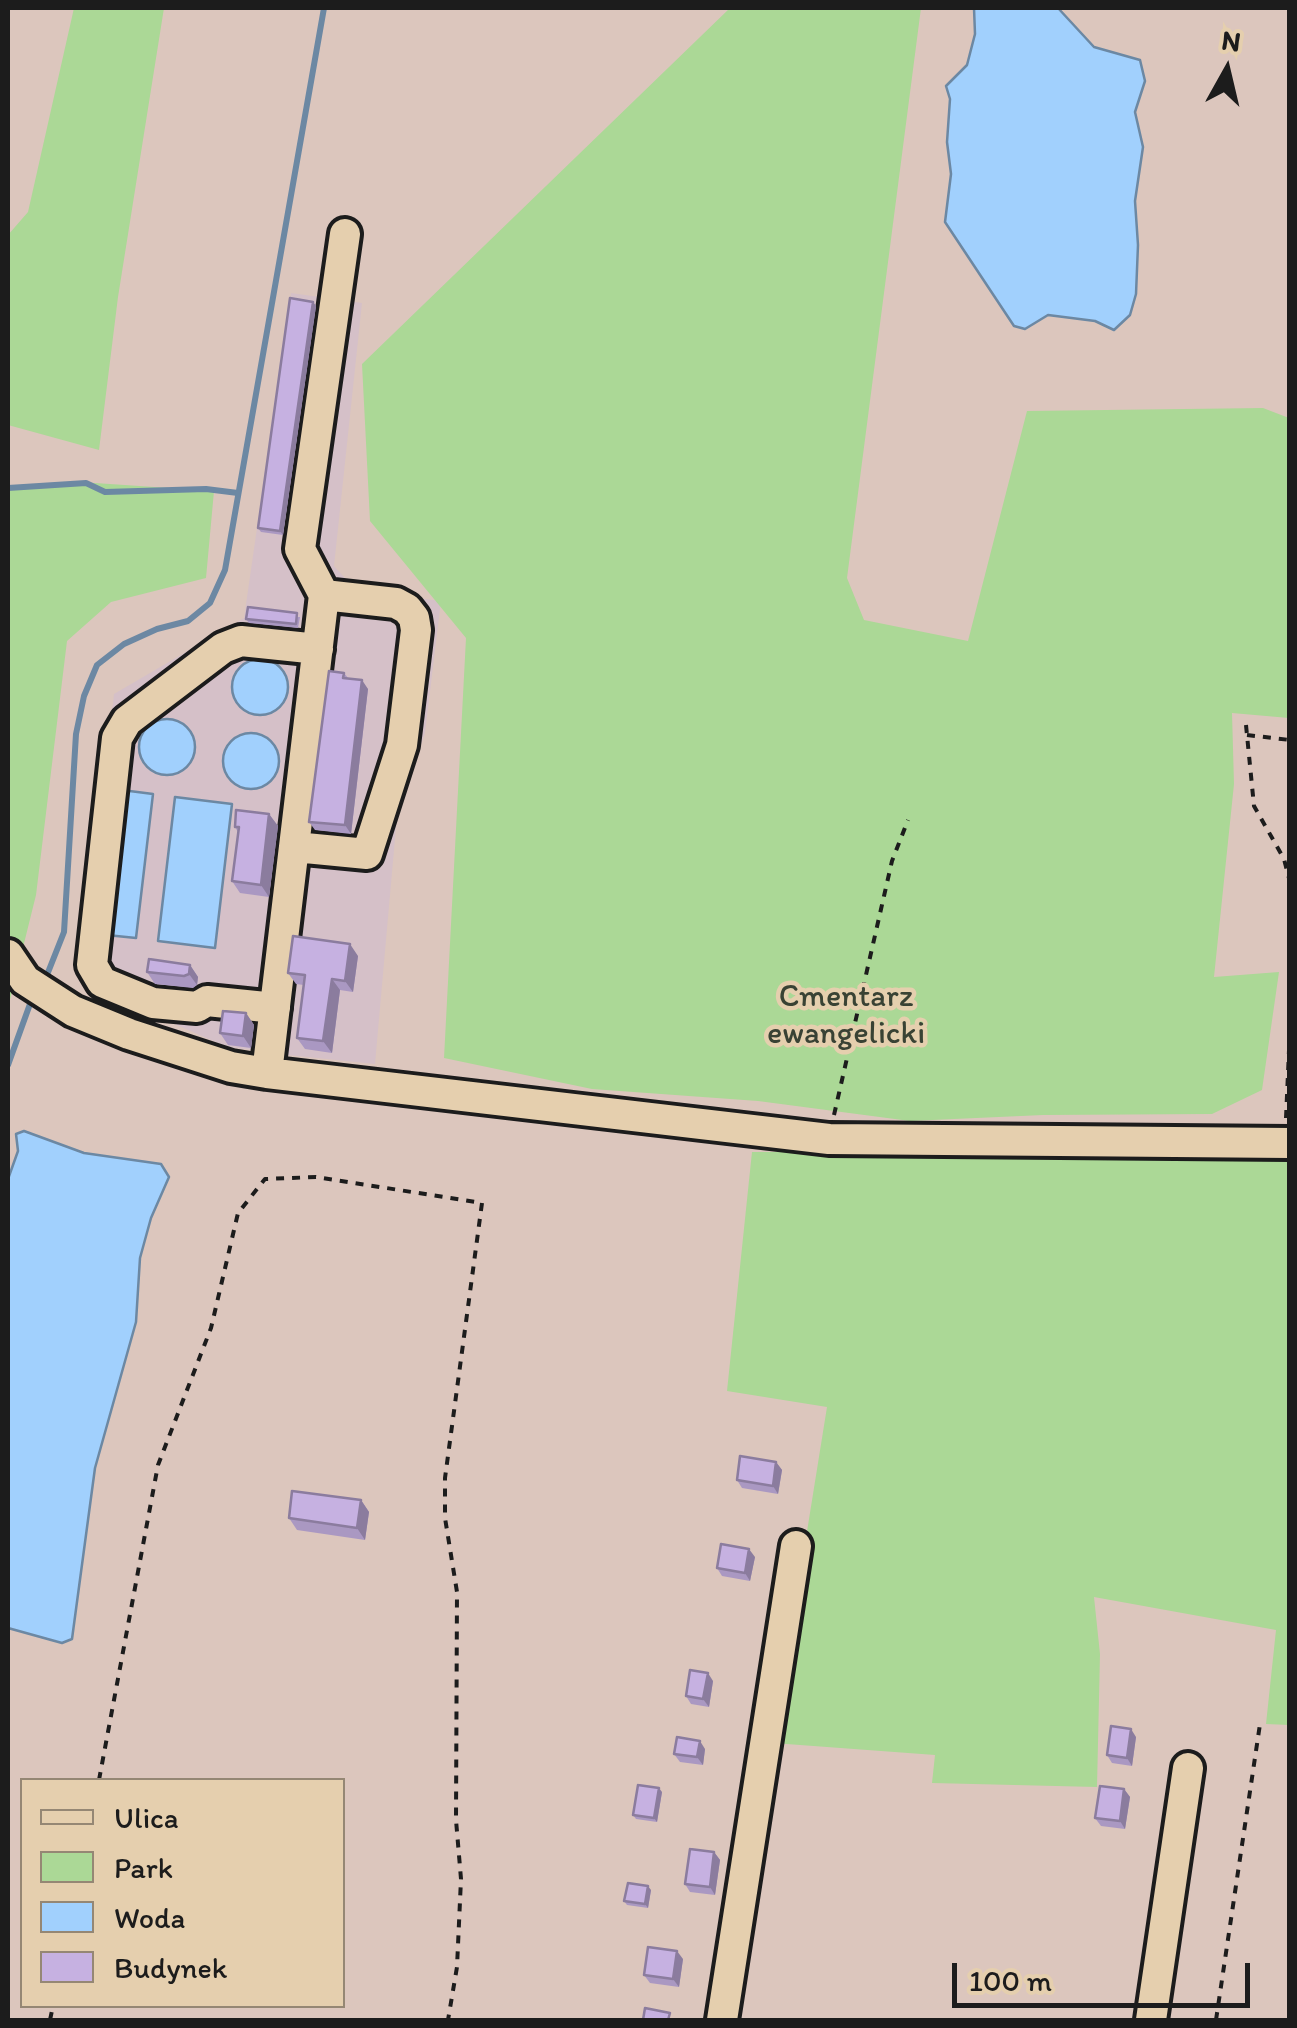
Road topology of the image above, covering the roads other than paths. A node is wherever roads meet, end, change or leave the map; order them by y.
1 (345, 234) dead end
2 (324, 594) junction
3 (318, 649) junction
4 (295, 847) junction
5 (8, 955) edge
6 (275, 1008) junction
7 (267, 1073) junction
8 (1287, 1143) edge
9 (796, 1546) dead end
10 (1188, 1768) dead end
11 (722, 2020) edge
12 (1151, 2020) edge

1 - 2 street
2 - 3 street
2 - 4 street
3 - 4 street
3 - 6 street
4 - 6 street
5 - 7 street
6 - 7 street
7 - 8 street
9 - 11 street
10 - 12 street

